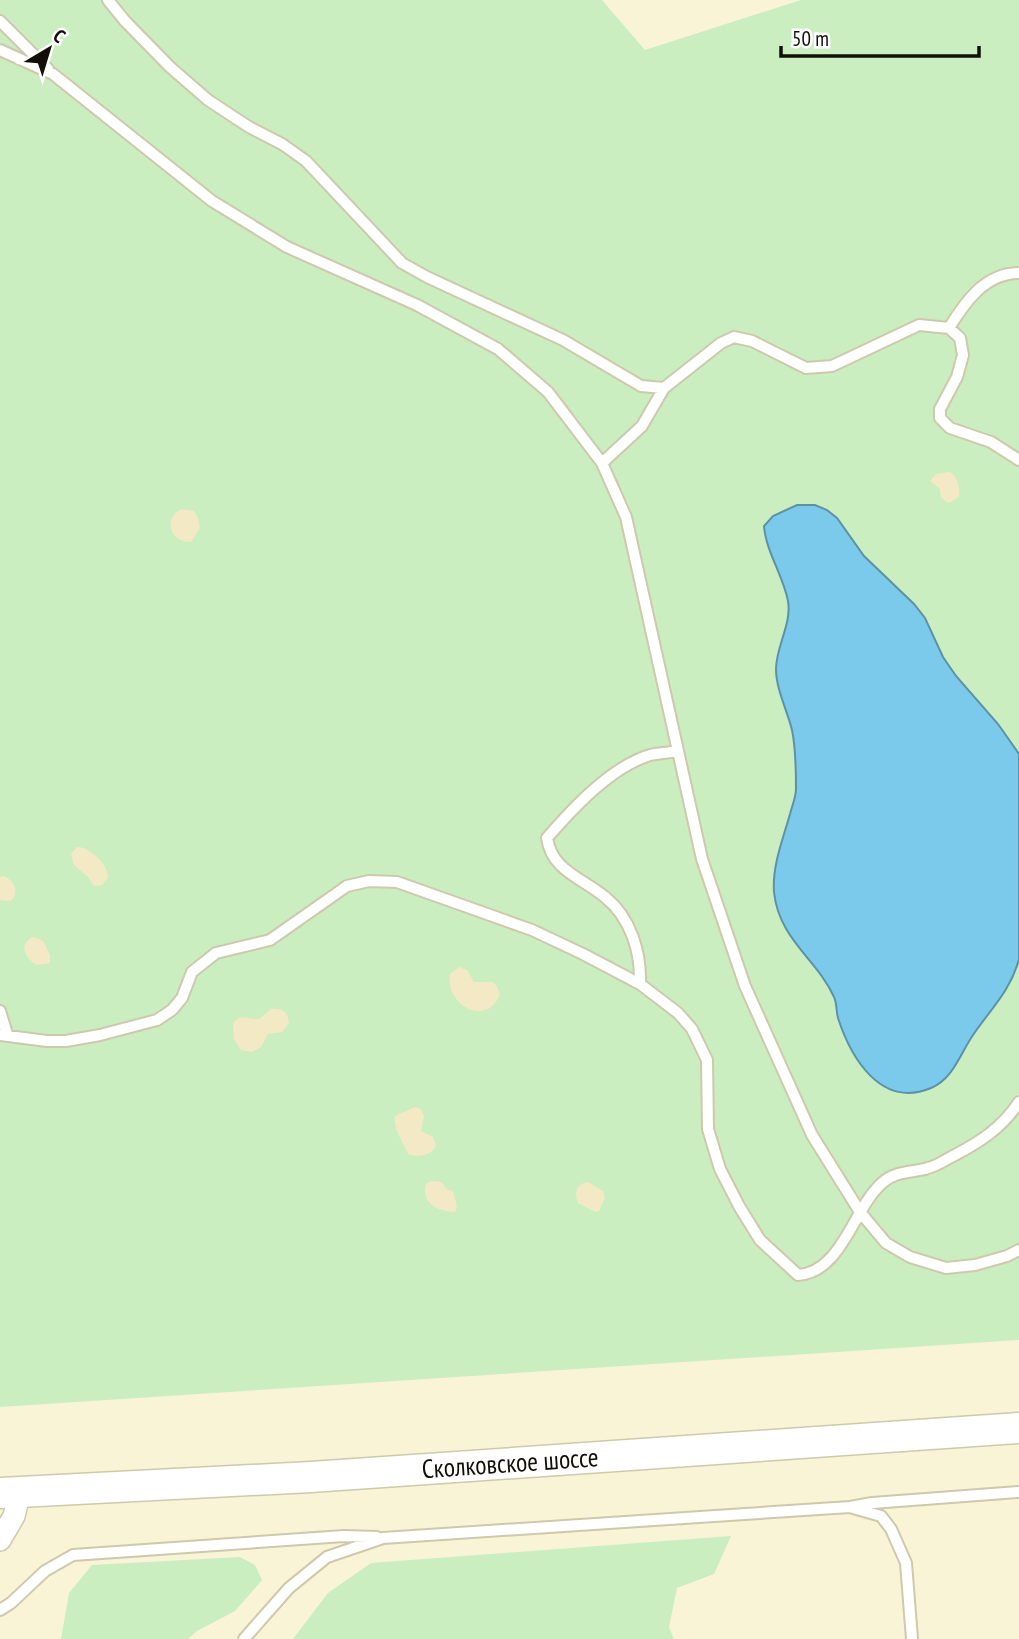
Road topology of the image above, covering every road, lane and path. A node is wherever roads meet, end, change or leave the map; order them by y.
1 (108, 0) edge
2 (0, 21) edge
3 (0, 50) edge
4 (53, 74) junction
5 (1019, 274) edge
6 (949, 328) junction
7 (664, 388) junction
8 (1019, 460) edge
9 (602, 463) junction
10 (677, 751) junction
11 (640, 984) junction
12 (0, 1011) edge
13 (3, 1034) edge
14 (1019, 1102) edge
15 (859, 1212) junction
16 (1019, 1250) edge
17 (1019, 1428) edge
18 (10, 1492) edge
19 (1019, 1492) edge
20 (850, 1507) junction
21 (383, 1538) junction
22 (0, 1540) edge
23 (0, 1610) edge
24 (244, 1639) edge
25 (912, 1639) edge

1 - 7 lane
2 - 4 lane
3 - 4 lane
4 - 9 lane
5 - 6 lane
6 - 7 lane
6 - 8 lane
7 - 9 lane
9 - 10 lane
10 - 11 lane
10 - 15 lane
11 - 13 lane
11 - 15 lane
12 - 13 lane
14 - 15 lane
15 - 16 lane
17 - 18 street, Сколковское шоссе
18 - 22 street
19 - 20 lane
20 - 21 lane
20 - 25 lane
21 - 23 lane
21 - 24 lane

